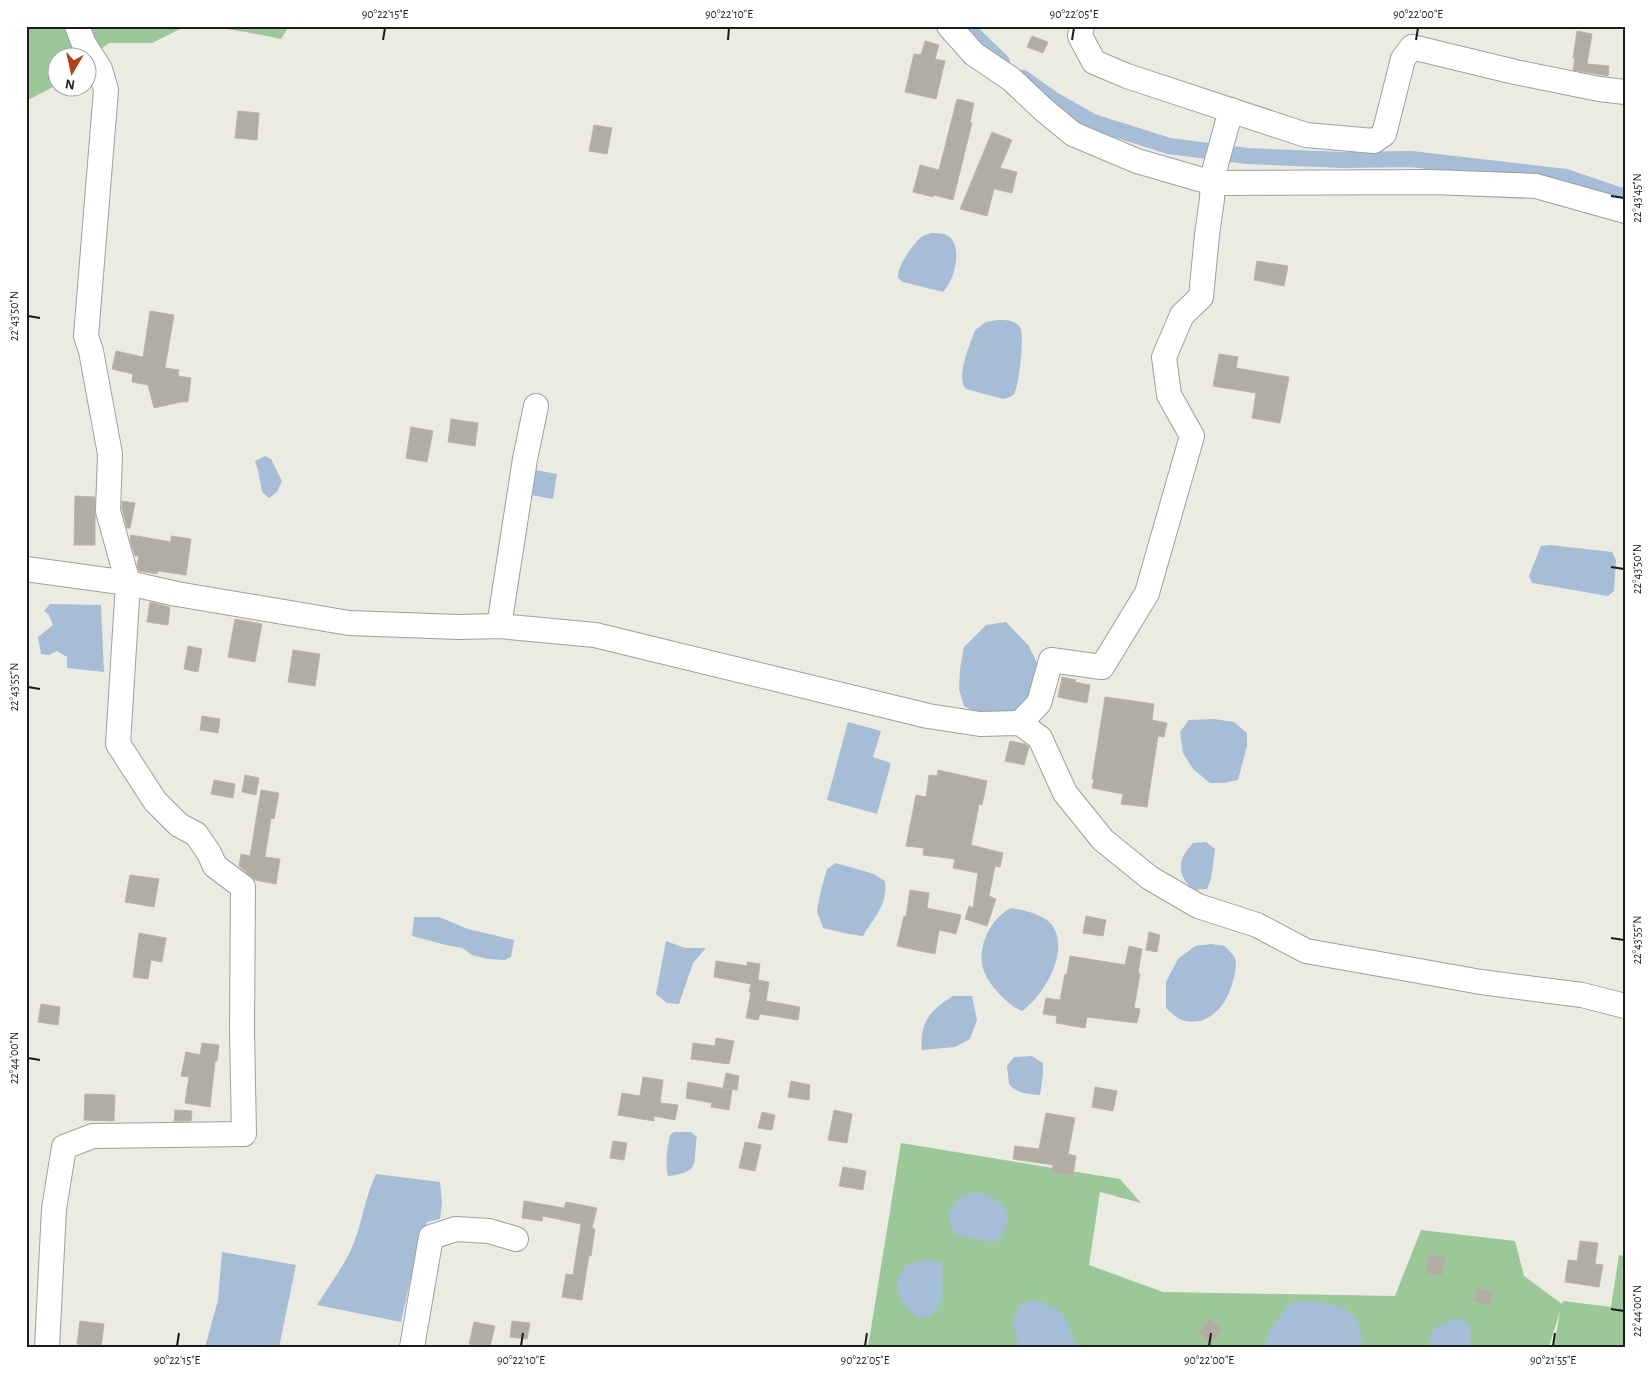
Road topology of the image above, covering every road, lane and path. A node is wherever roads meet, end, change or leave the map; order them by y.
1 (77, 26) edge
2 (949, 26) edge
3 (1082, 26) edge
4 (1625, 92) edge
5 (1231, 110) junction
6 (1213, 179) junction
7 (1625, 210) edge
8 (536, 406) dead end
9 (26, 569) edge
10 (128, 583) junction
11 (499, 626) junction
12 (1020, 723) junction
13 (1625, 1006) edge
14 (516, 1238) dead end
15 (47, 1347) edge
16 (412, 1347) edge

1 - 10 street
2 - 6 street
3 - 5 street
4 - 5 street
5 - 6 street
6 - 7 street
6 - 12 street
8 - 11 street
9 - 10 street
10 - 11 street
10 - 15 street
11 - 12 street
12 - 13 street
14 - 16 street

